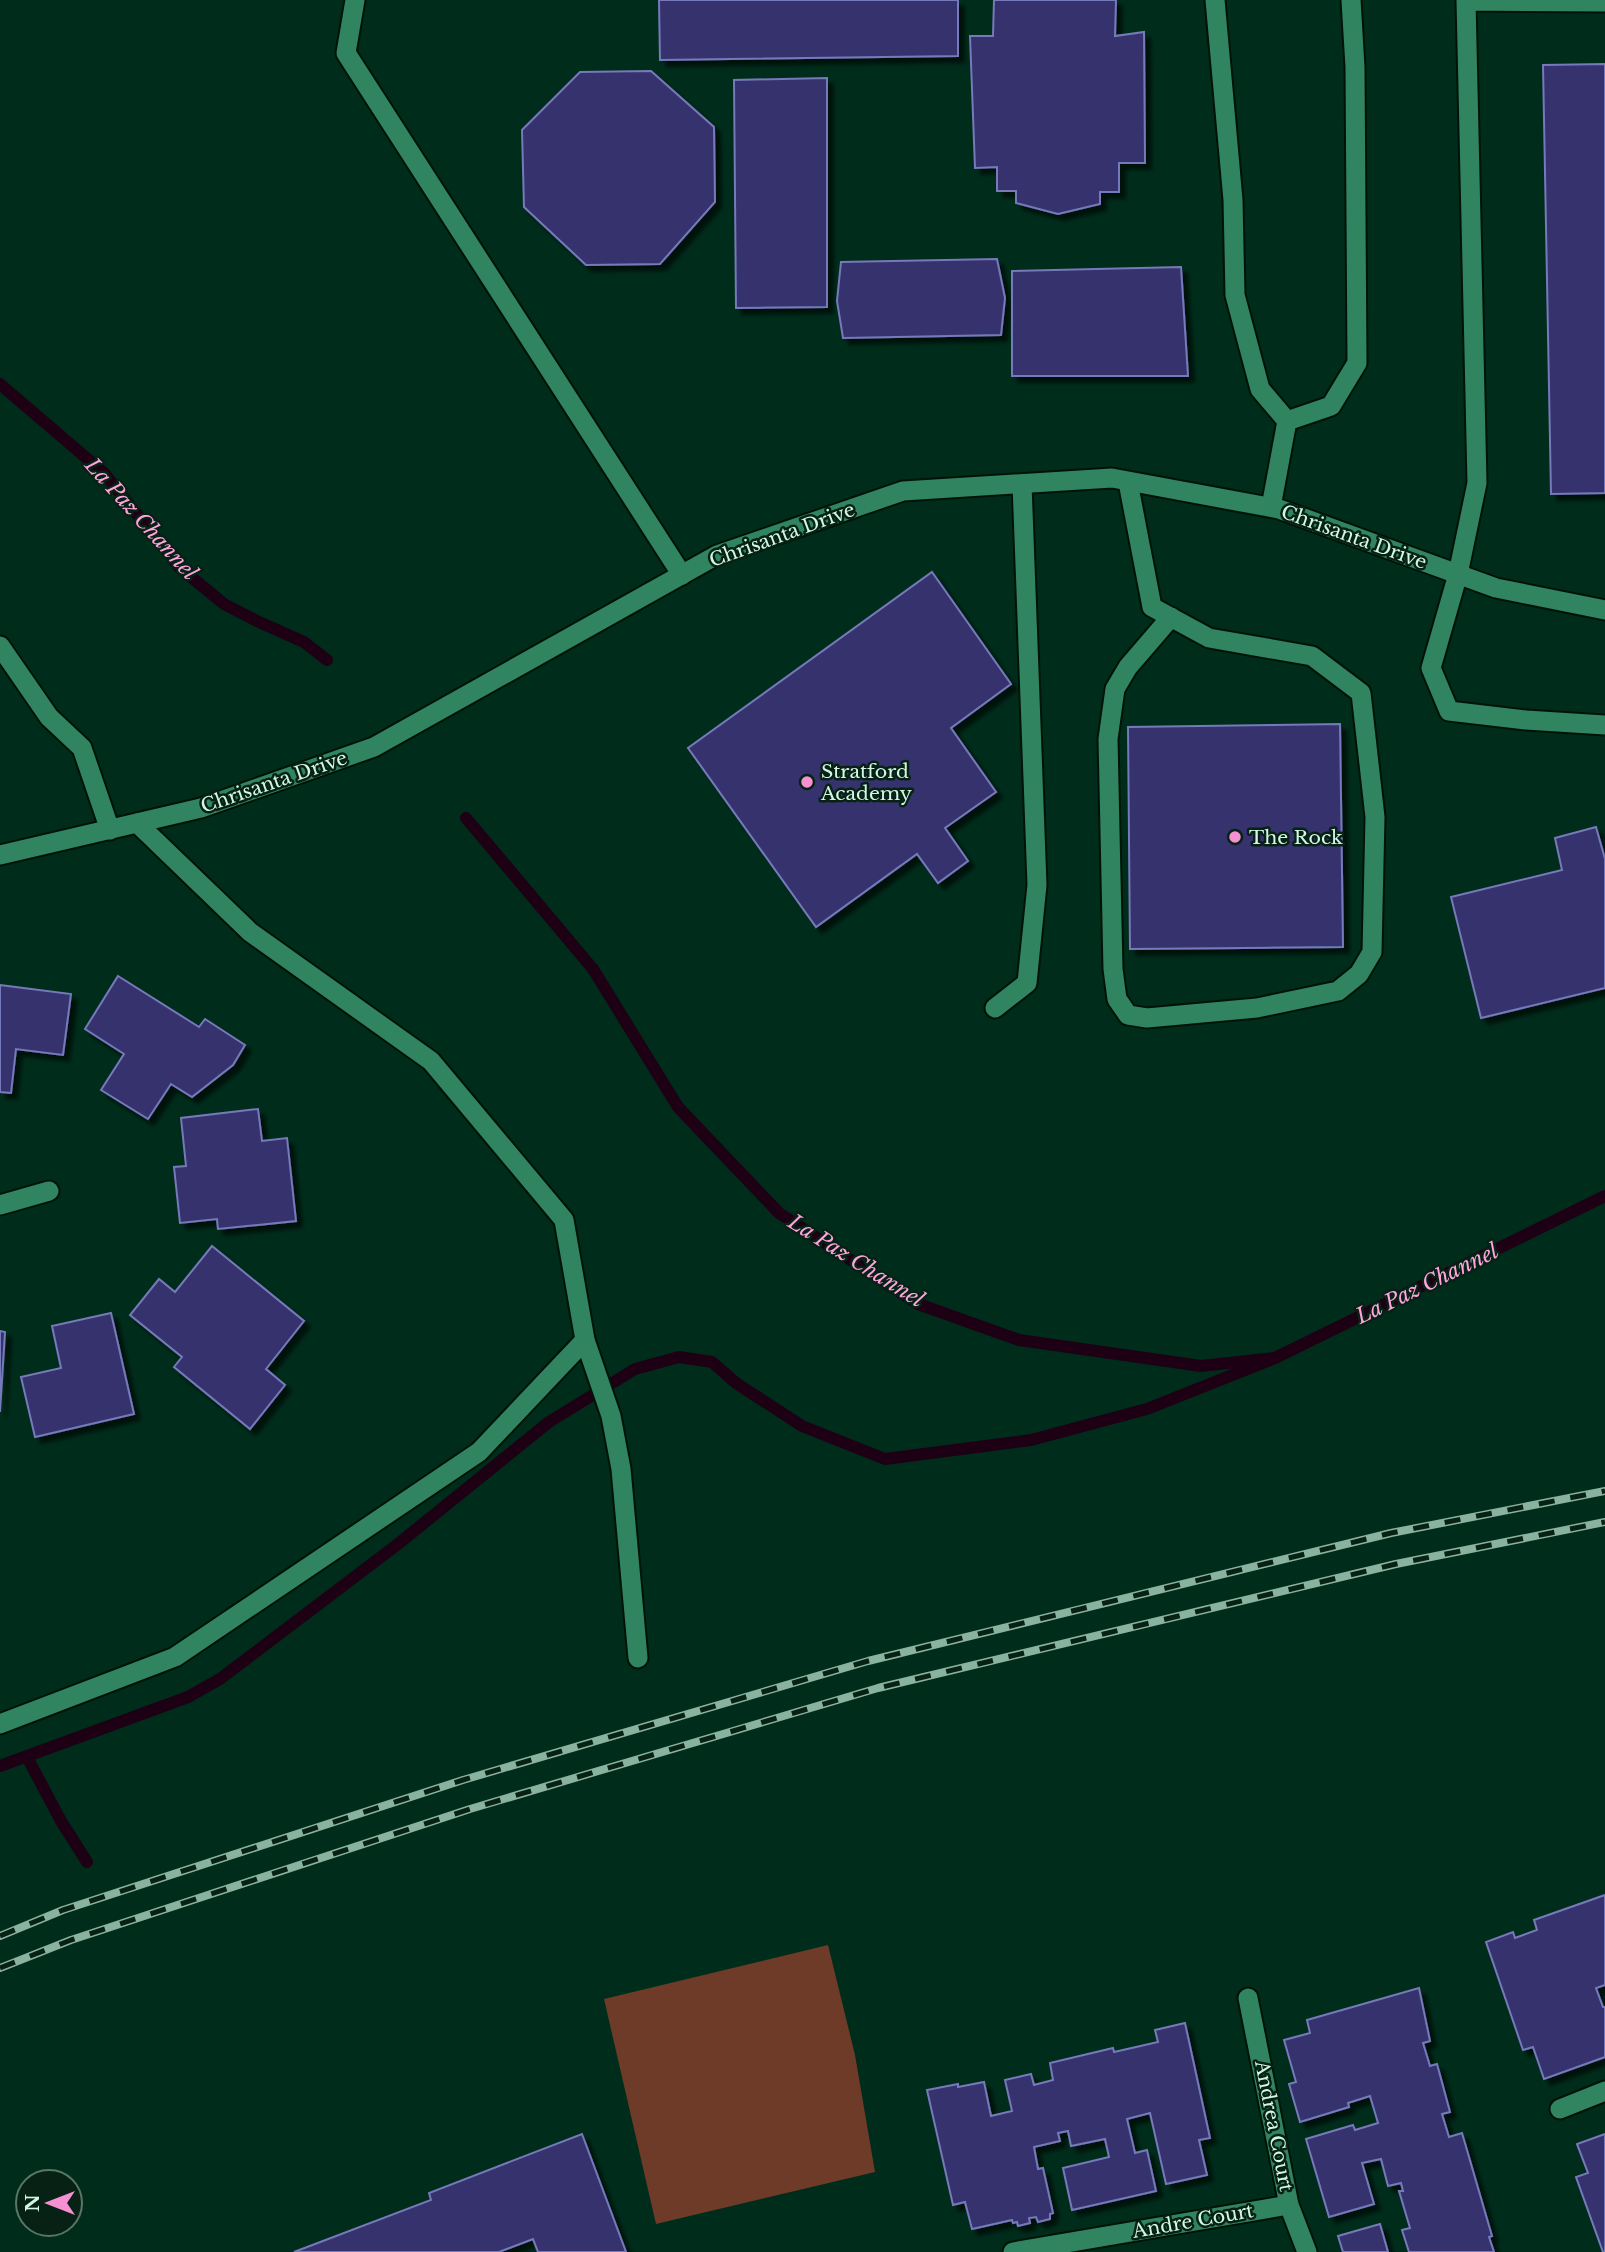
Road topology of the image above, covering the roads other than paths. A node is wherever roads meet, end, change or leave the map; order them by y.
1 (355, 0) edge
2 (1215, 0) edge
3 (1351, 0) edge
4 (1456, 0) edge
5 (1466, 1) edge
6 (1605, 2) edge
7 (1287, 421) junction
8 (1128, 482) junction
9 (1022, 484) junction
10 (1271, 508) junction
11 (1458, 574) junction
12 (682, 575) junction
13 (1605, 610) edge
14 (1171, 617) junction
15 (0, 646) edge
16 (1605, 725) edge
17 (136, 823) junction
18 (110, 830) junction
19 (0, 855) edge
20 (995, 1008) dead end
21 (49, 1191) dead end
22 (0, 1205) edge
23 (585, 1340) junction
24 (638, 1658) dead end
25 (0, 1724) edge
26 (1248, 1998) dead end
27 (1605, 2091) edge
28 (1560, 2109) dead end
29 (1289, 2205) junction
30 (1013, 2252) edge
31 (1307, 2252) edge

1 - 12 street
2 - 7 street
3 - 7 street
4 - 5 street
5 - 6 street
5 - 11 street
7 - 10 street
8 - 9 street, Chrisanta Drive
8 - 10 street, Chrisanta Drive
8 - 14 street
9 - 12 street, Chrisanta Drive
9 - 20 street
10 - 11 street, Chrisanta Drive
11 - 13 street, Chrisanta Drive
11 - 16 street
12 - 17 street, Chrisanta Drive
14 - 14 street
15 - 18 street
17 - 18 street, Chrisanta Drive
17 - 23 street
18 - 19 street, Chrisanta Drive
21 - 22 street
23 - 24 street
23 - 25 street
26 - 29 street, Andrea Court
27 - 28 street
29 - 30 street, Andre Court
29 - 31 street, Andrea Court

